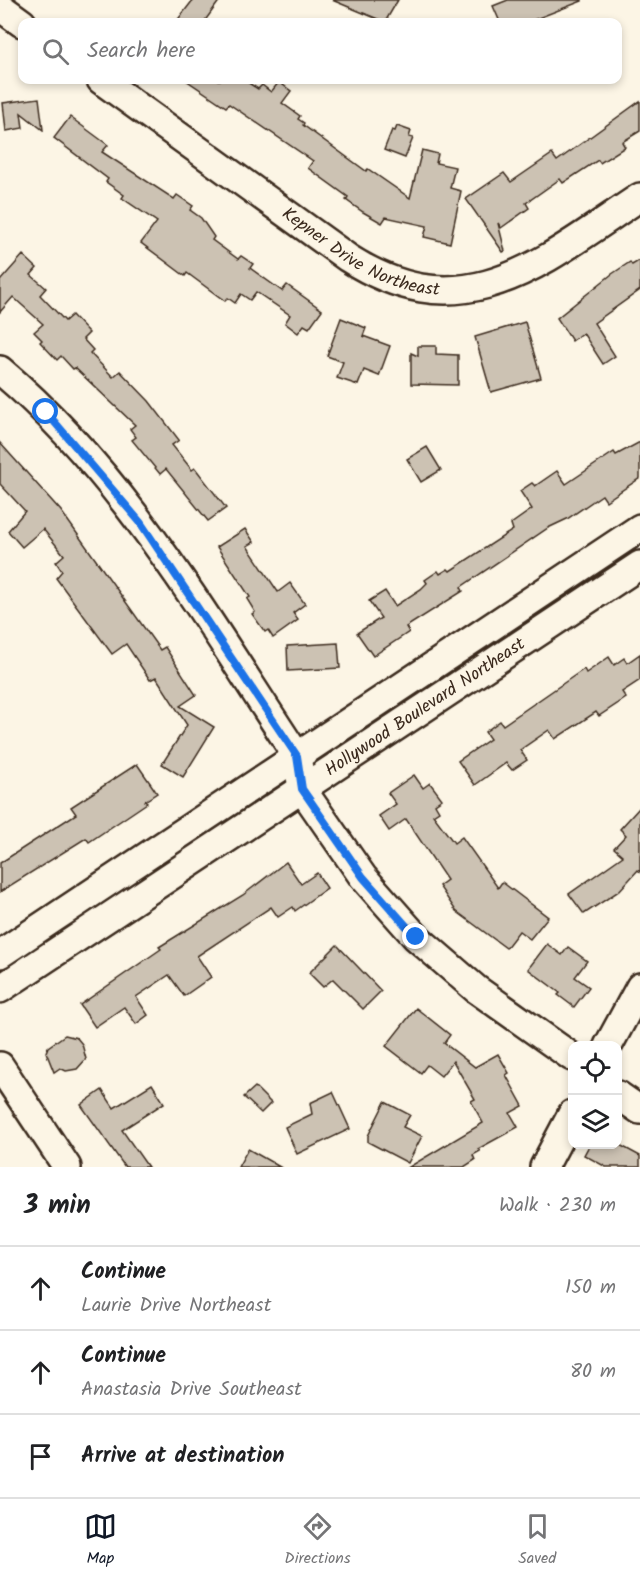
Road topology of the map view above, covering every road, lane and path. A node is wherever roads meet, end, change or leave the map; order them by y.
1 (0, 7) edge
2 (18, 20) edge
3 (107, 84) edge
4 (640, 197) edge
5 (0, 370) edge
6 (639, 530) edge
7 (640, 565) edge
8 (297, 756) junction
9 (302, 789) junction
10 (0, 954) edge
11 (640, 987) edge
12 (0, 989) edge
13 (611, 1041) edge
14 (568, 1054) edge
15 (0, 1066) edge
16 (622, 1098) edge
17 (640, 1110) edge
18 (568, 1123) edge
19 (67, 1167) edge
20 (544, 1167) edge

1 - 2 street
3 - 4 street, Kepner Drive Northeast
5 - 8 street
6 - 8 street, Hollywood Boulevard Northeast
7 - 9 street, Hollywood Boulevard Northeast
8 - 9 street
8 - 10 street, Hollywood Boulevard Northeast
9 - 12 street, Hollywood Boulevard Northeast
9 - 14 street
11 - 13 street
15 - 19 street
16 - 17 street
18 - 20 street

